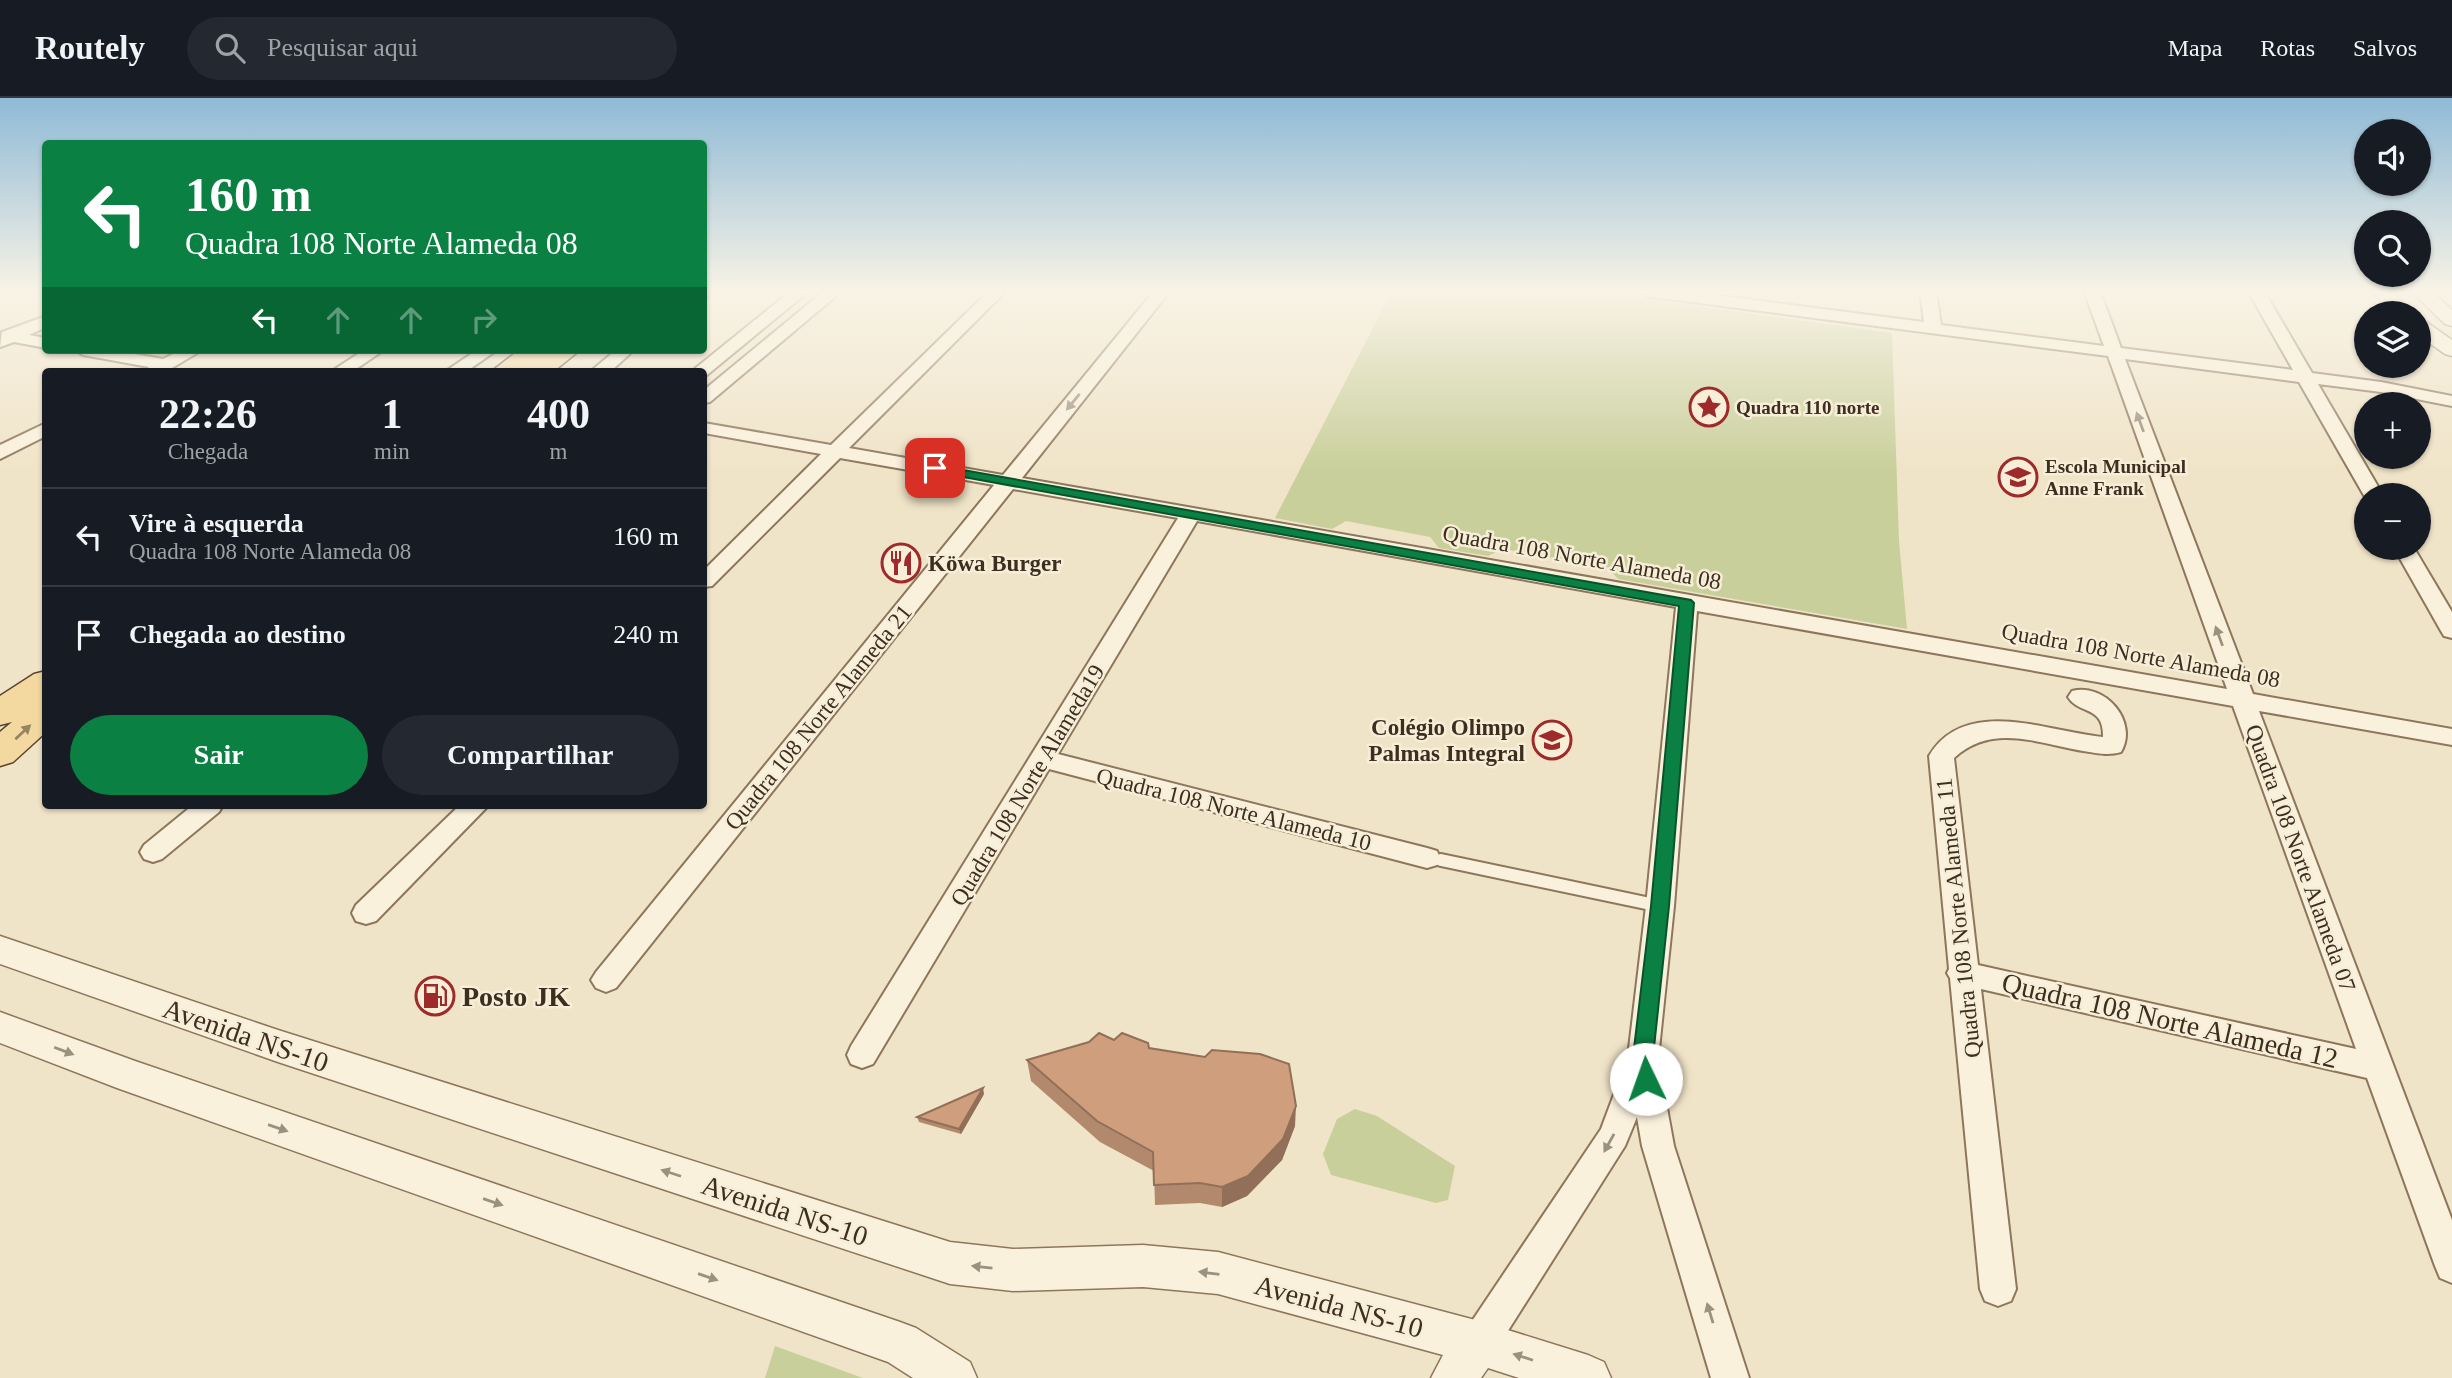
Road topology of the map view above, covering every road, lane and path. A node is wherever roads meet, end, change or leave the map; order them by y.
1 (726, 351) edge
2 (761, 351) edge
3 (938, 351) edge
4 (1113, 351) edge
5 (2113, 351) joint
6 (2290, 351) edge
7 (100, 354) edge
8 (186, 354) edge
9 (369, 354) edge
10 (483, 354) edge
11 (530, 354) edge
12 (562, 354) edge
13 (621, 354) edge
14 (160, 368) edge
15 (346, 368) edge
16 (460, 368) edge
17 (509, 368) edge
18 (541, 368) edge
19 (604, 368) edge
20 (705, 368) edge
21 (2305, 377) junction
22 (707, 396) edge
23 (2452, 401) edge
24 (707, 429) edge
25 (42, 430) edge
26 (23, 440) junction
27 (42, 444) edge
28 (836, 451) junction
29 (0, 453) edge
30 (1009, 481) junction
31 (2367, 483) edge
32 (1191, 514) junction
33 (2411, 560) edge
34 (707, 579) edge
35 (1686, 603) junction
36 (2452, 631) edge
37 (42, 685) edge
38 (2080, 697) dead end
39 (2242, 700) junction
40 (0, 713) edge
41 (42, 714) edge
42 (2452, 737) edge
43 (0, 753) edge
44 (1042, 759) junction
45 (205, 809) edge
46 (472, 809) edge
47 (153, 852) dead end
48 (1434, 859) joint
49 (1660, 906) junction
50 (366, 913) dead end
51 (0, 950) edge
52 (1962, 973) junction
53 (606, 980) dead end
54 (0, 1027) edge
55 (862, 1055) dead end
56 (1643, 1057) junction
57 (2379, 1067) junction
58 (2452, 1266) edge
59 (1998, 1289) dead end
60 (1467, 1361) edge
61 (954, 1378) edge
62 (1588, 1378) edge
63 (1730, 1378) edge

1 - 20 street
2 - 22 street
3 - 28 street
4 -> 30 street, Quadra 108 Norte Alameda 21
5 - 21 street
39 -> 5 street, Quadra 108 Norte Alameda 07
6 - 21 street
7 - 14 street
8 - 14 street
9 - 15 street
10 - 16 street
11 - 17 main road
12 - 18 main road
13 - 19 street
21 - 23 street
21 - 31 street
24 - 28 street, Quadra 108 Norte Alameda 08
25 - 26 street
26 - 27 street
26 - 29 street
28 - 30 street, Quadra 108 Norte Alameda 08
28 - 34 street
30 - 32 street, Quadra 108 Norte Alameda 08
30 - 53 street, Quadra 108 Norte Alameda 21
32 - 35 street, Quadra 108 Norte Alameda 08
32 - 44 street, Quadra 108 Norte Alameda19
33 - 36 street
35 - 39 street, Quadra 108 Norte Alameda 08
35 - 49 street
37 - 40 main road
38 - 52 street, Quadra 108 Norte Alameda 11
39 - 42 street, Quadra 108 Norte Alameda 08
39 - 57 street, Quadra 108 Norte Alameda 07
43 -> 41 main road
44 - 48 street, Quadra 108 Norte Alameda 10
44 - 55 street, Quadra 108 Norte Alameda19
45 - 47 street
46 - 50 street
48 - 49 lane
49 - 56 street
60 -> 51 street, Avenida NS-10
52 - 57 street, Quadra 108 Norte Alameda 12
52 - 59 street, Quadra 108 Norte Alameda 11
54 -> 61 street
56 -> 60 street
63 -> 56 street
57 - 58 street, Quadra 108 Norte Alameda 07
62 -> 60 street, Avenida NS-10

